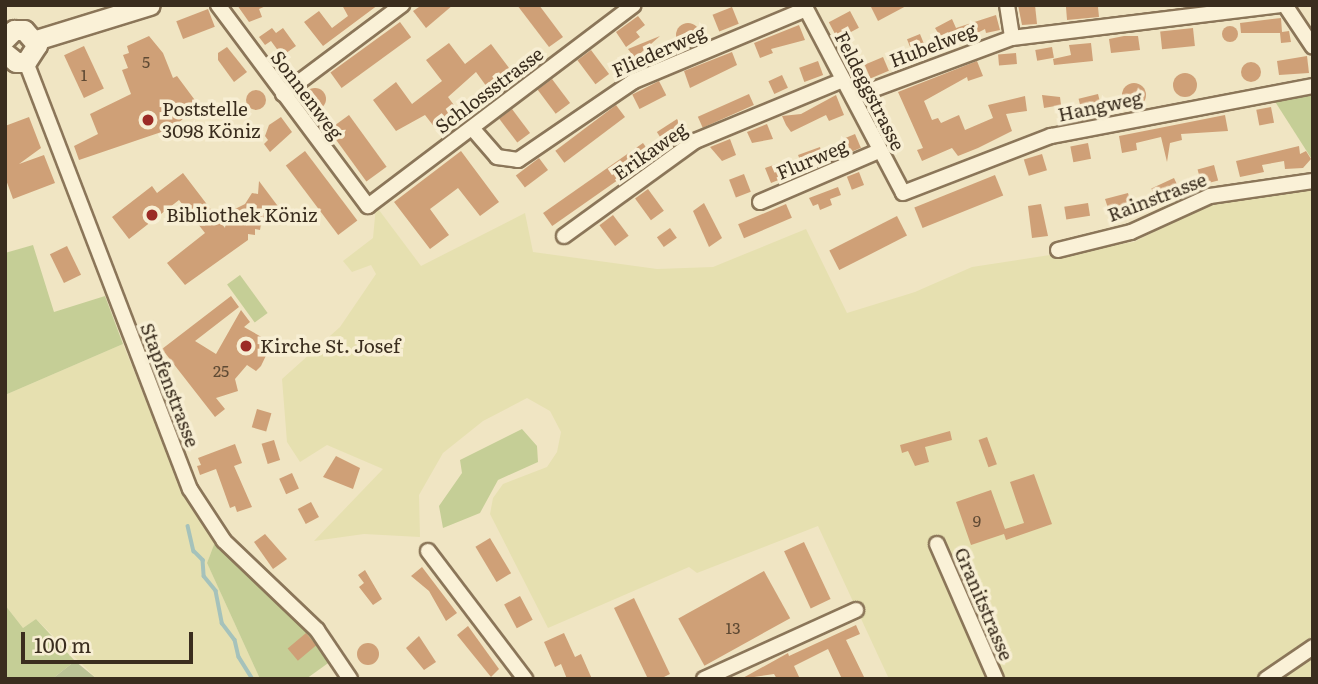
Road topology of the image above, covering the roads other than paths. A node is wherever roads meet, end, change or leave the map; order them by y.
1 (150, 5) edge
2 (218, 5) edge
3 (402, 5) edge
4 (634, 5) edge
5 (1007, 5) edge
6 (1279, 5) edge
7 (1285, 5) edge
8 (805, 7) edge
9 (5, 38) edge
10 (1013, 38) junction
11 (36, 40) junction
12 (1313, 47) edge
13 (5, 53) edge
14 (26, 62) junction
15 (844, 80) junction
16 (1313, 86) edge
17 (283, 94) junction
18 (853, 97) junction
19 (472, 128) junction
20 (879, 151) junction
21 (1313, 181) edge
22 (903, 194) joint
23 (760, 202) dead end
24 (368, 206) joint
25 (564, 236) dead end
26 (1058, 250) dead end
27 (937, 544) dead end
28 (428, 551) dead end
29 (856, 610) dead end
30 (1313, 647) edge
31 (350, 679) edge
32 (525, 679) edge
33 (704, 679) edge
34 (996, 679) edge
35 (1266, 679) edge

1 - 11 main road
2 - 17 street, Sonnenweg
3 - 17 street
4 - 19 street, Schlossstrasse
5 - 10 street
6 - 10 street, Hubelweg
7 - 12 street
8 - 15 street, Feldeggstrasse
8 - 19 street, Fliederweg
9 - 11 main road
10 - 18 street, Hubelweg
11 - 14 main road
13 - 14 main road
14 - 31 street, Stapfenstrasse
15 - 18 street, Feldeggstrasse
15 - 25 street, Erikaweg
16 - 22 street, Hangweg
17 - 24 street, Sonnenweg
18 - 20 street, Feldeggstrasse
19 - 24 street, Schlossstrasse
20 - 22 street, Feldeggstrasse
20 - 23 street, Flurweg
21 - 26 street, Rainstrasse
27 - 34 street, Granitstrasse
28 - 32 street
29 - 33 street
30 - 35 street

